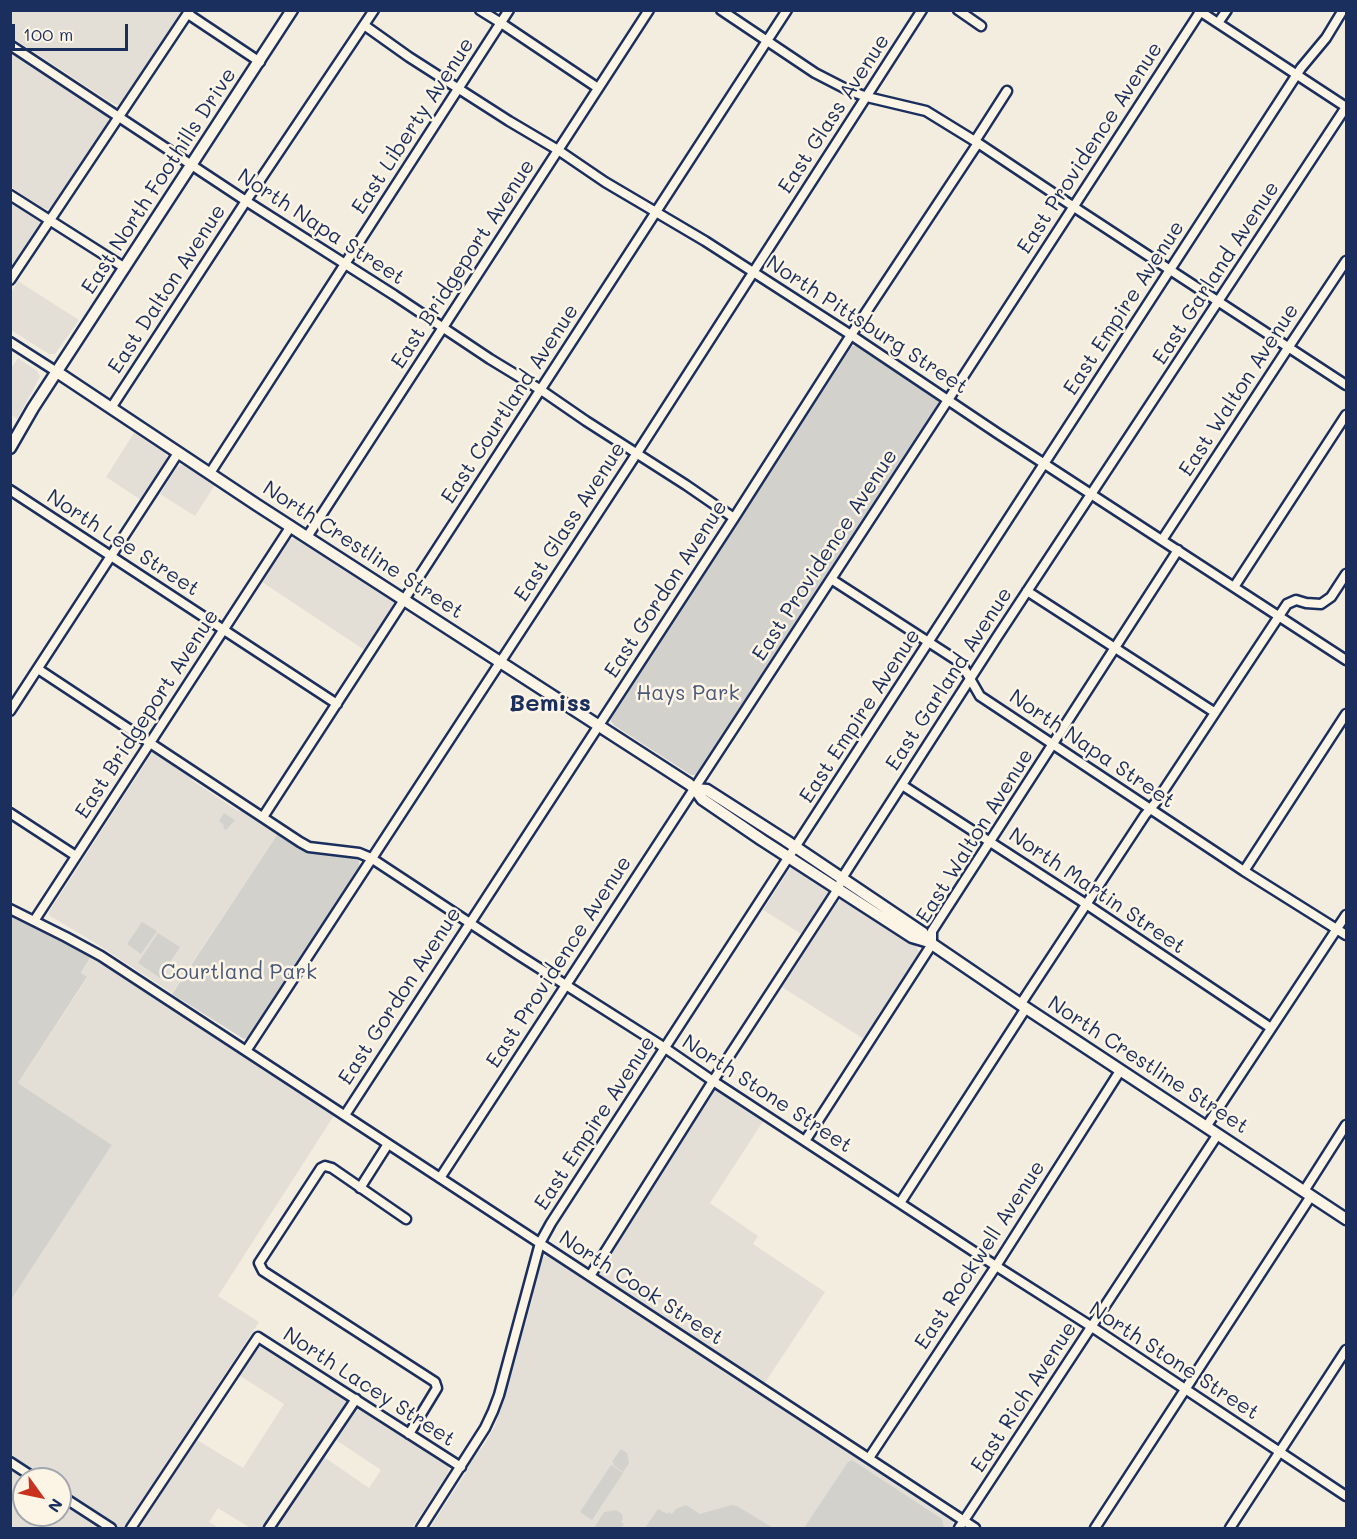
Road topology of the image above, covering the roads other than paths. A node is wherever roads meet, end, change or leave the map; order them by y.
1 (292, 10) edge
2 (374, 10) edge
3 (480, 10) edge
4 (509, 10) edge
5 (649, 10) edge
6 (721, 10) edge
7 (787, 10) edge
8 (922, 10) edge
9 (958, 10) edge
10 (1227, 10) edge
11 (1343, 10) edge
12 (1199, 11) edge
13 (189, 12) edge
14 (501, 23) junction
15 (1218, 23) junction
16 (364, 25) junction
17 (981, 26) dead end
18 (767, 42) junction
19 (10, 45) edge
20 (260, 62) junction
21 (1297, 75) junction
22 (598, 88) junction
23 (460, 89) junction
24 (1007, 91) dead end
25 (867, 97) junction
26 (1347, 107) edge
27 (120, 116) junction
28 (976, 142) junction
29 (558, 150) junction
30 (192, 164) junction
31 (10, 195) edge
32 (246, 201) junction
33 (1073, 207) junction
34 (657, 212) junction
35 (50, 220) junction
36 (1347, 261) edge
37 (346, 264) junction
38 (125, 268) junction
39 (1170, 270) junction
40 (753, 273) junction
41 (10, 280) edge
42 (1219, 302) junction
43 (443, 327) junction
44 (851, 335) junction
45 (10, 342) edge
46 (1288, 348) junction
47 (57, 372) junction
48 (1347, 385) edge
49 (541, 390) junction
50 (948, 400) junction
51 (111, 408) junction
52 (1347, 415) edge
53 (10, 448) edge
54 (178, 453) junction
55 (637, 453) junction
56 (1045, 464) junction
57 (210, 473) junction
58 (10, 490) edge
59 (1091, 493) junction
60 (734, 518) junction
61 (291, 526) junction
62 (307, 537) junction
63 (1162, 540) junction
64 (1178, 550) junction
65 (110, 556) junction
66 (1347, 574) edge
67 (831, 579) junction
68 (1234, 586) junction
69 (1027, 591) junction
70 (405, 600) junction
71 (1278, 615) junction
72 (224, 629) junction
73 (929, 642) junction
74 (1114, 648) junction
75 (1347, 660) edge
76 (500, 662) junction
77 (38, 669) junction
78 (970, 679) junction
79 (337, 704) junction
80 (10, 711) edge
81 (1214, 712) junction
82 (1347, 714) edge
83 (598, 725) junction
84 (150, 743) junction
85 (1052, 744) junction
86 (902, 785) junction
87 (695, 789) junction
88 (1150, 809) junction
89 (10, 813) edge
90 (263, 817) junction
91 (990, 842) junction
92 (796, 847) junction
93 (76, 856) junction
94 (789, 857) junction
95 (371, 858) junction
96 (1244, 871) junction
97 (840, 883) junction
98 (1086, 904) junction
99 (10, 909) edge
100 (1347, 915) edge
101 (34, 921) junction
102 (470, 922) junction
103 (1338, 929) junction
104 (1347, 935) edge
105 (931, 943) junction
106 (566, 985) junction
107 (1023, 1006) junction
108 (1271, 1028) junction
109 (665, 1048) junction
110 (246, 1051) junction
111 (1120, 1071) junction
112 (713, 1082) junction
113 (345, 1115) junction
114 (1347, 1125) edge
115 (1206, 1127) junction
116 (1218, 1134) junction
117 (805, 1141) junction
118 (388, 1144) junction
119 (440, 1178) junction
120 (360, 1188) junction
121 (1308, 1193) junction
122 (900, 1203) junction
123 (406, 1219) dead end
124 (1347, 1219) edge
125 (540, 1243) junction
126 (996, 1266) junction
127 (590, 1275) junction
128 (1092, 1328) junction
129 (1347, 1350) edge
130 (1186, 1389) junction
131 (356, 1399) junction
132 (409, 1434) junction
133 (1280, 1453) junction
134 (869, 1458) junction
135 (461, 1467) junction
136 (1347, 1496) edge
137 (72, 1503) edge
138 (962, 1525) edge
139 (111, 1528) edge
140 (131, 1528) edge
141 (269, 1528) edge
142 (421, 1528) edge
143 (975, 1528) edge
144 (1095, 1528) edge
145 (1230, 1528) edge

1 - 20 main road, East North Foothills Drive
2 - 16 street, East Dalton Avenue
3 - 14 street
4 - 14 street, East Liberty Avenue
5 - 22 street, East Bridgeport Avenue
6 - 18 street
7 - 18 street, East Courtland Avenue
8 - 25 street, East Glass Avenue
9 - 17 street
10 - 15 street
11 - 21 street, East Empire Avenue
12 - 15 street
12 - 33 street, East Providence Avenue
13 - 20 street
13 - 27 street
14 - 22 street
14 - 23 street, East Liberty Avenue
15 - 21 street
16 - 23 street, North Pittsburg Street
16 - 32 street, East Dalton Avenue
18 - 25 street
18 - 34 street, East Courtland Avenue
19 - 27 street, North Napa Street
20 - 30 main road, East North Foothills Drive
21 - 26 street
21 - 39 street, East Empire Avenue
22 - 29 street, East Bridgeport Avenue
23 - 29 street, North Pittsburg Street
23 - 37 street, East Liberty Avenue
24 - 28 street, East Gordon Avenue
25 - 28 street
25 - 40 street, East Glass Avenue
26 - 42 street, East Garland Avenue
27 - 30 street, North Napa Street
27 - 35 street
28 - 33 street
28 - 44 street, East Gordon Avenue
29 - 34 street, North Pittsburg Street
29 - 43 street, East Bridgeport Avenue
30 - 32 street, North Napa Street
30 - 38 main road, East North Foothills Drive
31 - 35 street
32 - 37 street, North Napa Street
32 - 51 street, East Dalton Avenue
33 - 39 street
33 - 50 street, East Providence Avenue
34 - 40 street, North Pittsburg Street
34 - 49 street, East Courtland Avenue
35 - 38 street
35 - 41 street
36 - 46 street, East Walton Avenue
37 - 43 street, North Napa Street
37 - 57 street, East Liberty Avenue
38 - 47 main road, East North Foothills Drive
39 - 42 street
39 - 56 street, East Empire Avenue
40 - 44 street, North Pittsburg Street
40 - 55 street, East Glass Avenue
42 - 46 street
42 - 59 street, East Garland Avenue
43 - 49 street, North Napa Street
43 - 62 street, East Bridgeport Avenue
44 - 50 street, North Pittsburg Street
44 - 60 street, East Gordon Avenue
45 - 47 street, North Crestline Street
46 - 48 street
46 - 63 street, East Walton Avenue
47 - 51 main road, North Crestline Street
47 - 53 main road, East North Foothills Drive
49 - 55 street, North Napa Street
49 - 70 street, East Courtland Avenue
50 - 56 street, North Pittsburg Street
50 - 67 street, East Providence Avenue
51 - 54 main road, North Crestline Street
52 - 68 street
54 - 57 main road, North Crestline Street
54 - 65 street
55 - 60 street, North Napa Street
55 - 76 street, East Glass Avenue
56 - 59 street, North Pittsburg Street
56 - 73 street, East Empire Avenue
57 - 61 main road, North Crestline Street
58 - 65 street, North Lee Street
59 - 63 street, North Pittsburg Street
59 - 69 street, East Garland Avenue
60 - 83 street, East Gordon Avenue
61 - 62 main road, North Crestline Street
61 - 72 street, East Bridgeport Avenue
62 - 70 main road, North Crestline Street
63 - 64 street, North Pittsburg Street
64 - 68 street, North Pittsburg Street
64 - 74 street, East Walton Avenue
65 - 72 street, North Lee Street
65 - 77 street
66 - 71 street
67 - 73 street, North Napa Street
67 - 87 street, East Providence Avenue
68 - 71 street, North Pittsburg Street
69 - 74 street
69 - 78 street, East Garland Avenue
70 - 76 main road, North Crestline Street
70 - 79 street, East Courtland Avenue
71 - 75 street, North Pittsburg Street
71 - 81 street
72 - 79 street, North Lee Street
72 - 84 street, East Bridgeport Avenue
73 - 78 street, North Napa Street
73 - 92 street, East Empire Avenue
74 - 81 street
74 - 85 street, East Walton Avenue
76 - 83 main road, North Crestline Street
76 - 95 street, East Glass Avenue
77 - 80 street
77 - 84 street, North Stone Street
78 - 85 street, North Napa Street
78 - 86 street, East Garland Avenue
79 - 90 street, East Courtland Avenue
81 - 88 street
82 - 96 street
83 - 87 main road, North Crestline Street
83 - 102 street, East Gordon Avenue
84 - 90 street, North Stone Street
84 - 93 street, East Bridgeport Avenue
85 - 88 street, North Napa Street
85 - 91 street, East Walton Avenue
86 - 91 street, North Martin Street
86 - 97 street, East Garland Avenue
87 - 92 main road, North Crestline Street
87 - 94 main road, North Crestline Street
87 - 106 street, East Providence Avenue
88 - 96 street, North Napa Street
88 - 98 street
89 - 93 street
90 - 95 street, North Stone Street
91 - 98 street, North Martin Street
91 - 105 street, East Walton Avenue
92 - 94 street, East Empire Avenue
92 - 97 main road, North Crestline Street
93 - 101 street, East Bridgeport Avenue
94 - 97 main road, North Crestline Street
94 - 109 street, East Empire Avenue
95 - 102 street, North Stone Street
95 - 110 street, East Glass Avenue
96 - 103 street, North Napa Street
97 - 105 main road, North Crestline Street
97 - 112 street, East Garland Avenue
98 - 107 street
98 - 108 street, North Martin Street
99 - 101 street, North Cook Street
100 - 103 street
101 - 110 street, North Cook Street
102 - 106 street, North Stone Street
102 - 113 street, East Gordon Avenue
103 - 104 street, North Napa Street
103 - 108 street
105 - 107 main road, North Crestline Street
105 - 117 street, East Walton Avenue
106 - 109 street, North Stone Street
106 - 119 street, East Providence Avenue
107 - 111 main road, North Crestline Street
107 - 122 street
108 - 115 street
109 - 112 street, North Stone Street
109 - 125 street, East Empire Avenue
110 - 113 street, North Cook Street
111 - 115 main road, North Crestline Street
111 - 126 street, East Rockwell Avenue
112 - 117 street, North Stone Street
112 - 127 street, East Garland Avenue
113 - 118 street, North Cook Street
114 - 121 street
115 - 116 main road, North Crestline Street
116 - 121 main road, North Crestline Street
116 - 128 street, East Rich Avenue
117 - 122 street, North Stone Street
118 - 119 street, North Cook Street
118 - 120 street
119 - 125 street, North Cook Street
120 - 123 street
120 - 132 street
121 - 124 main road, North Crestline Street
121 - 130 street
122 - 126 street, North Stone Street
125 - 127 street, North Cook Street
125 - 135 street, East Empire Avenue
126 - 128 street, North Stone Street
126 - 134 street, East Rockwell Avenue
127 - 134 street, North Cook Street
128 - 130 street, North Stone Street
128 - 138 street, East Rich Avenue
129 - 133 street
130 - 133 street, North Stone Street
130 - 144 street
131 - 132 street, North Lacey Street
131 - 140 street, North Lacey Street
131 - 141 street
132 - 135 street, North Lacey Street
133 - 136 street, North Stone Street
133 - 145 street
134 - 138 street, North Cook Street
135 - 142 street
137 - 139 street
138 - 143 street, North Cook Street

